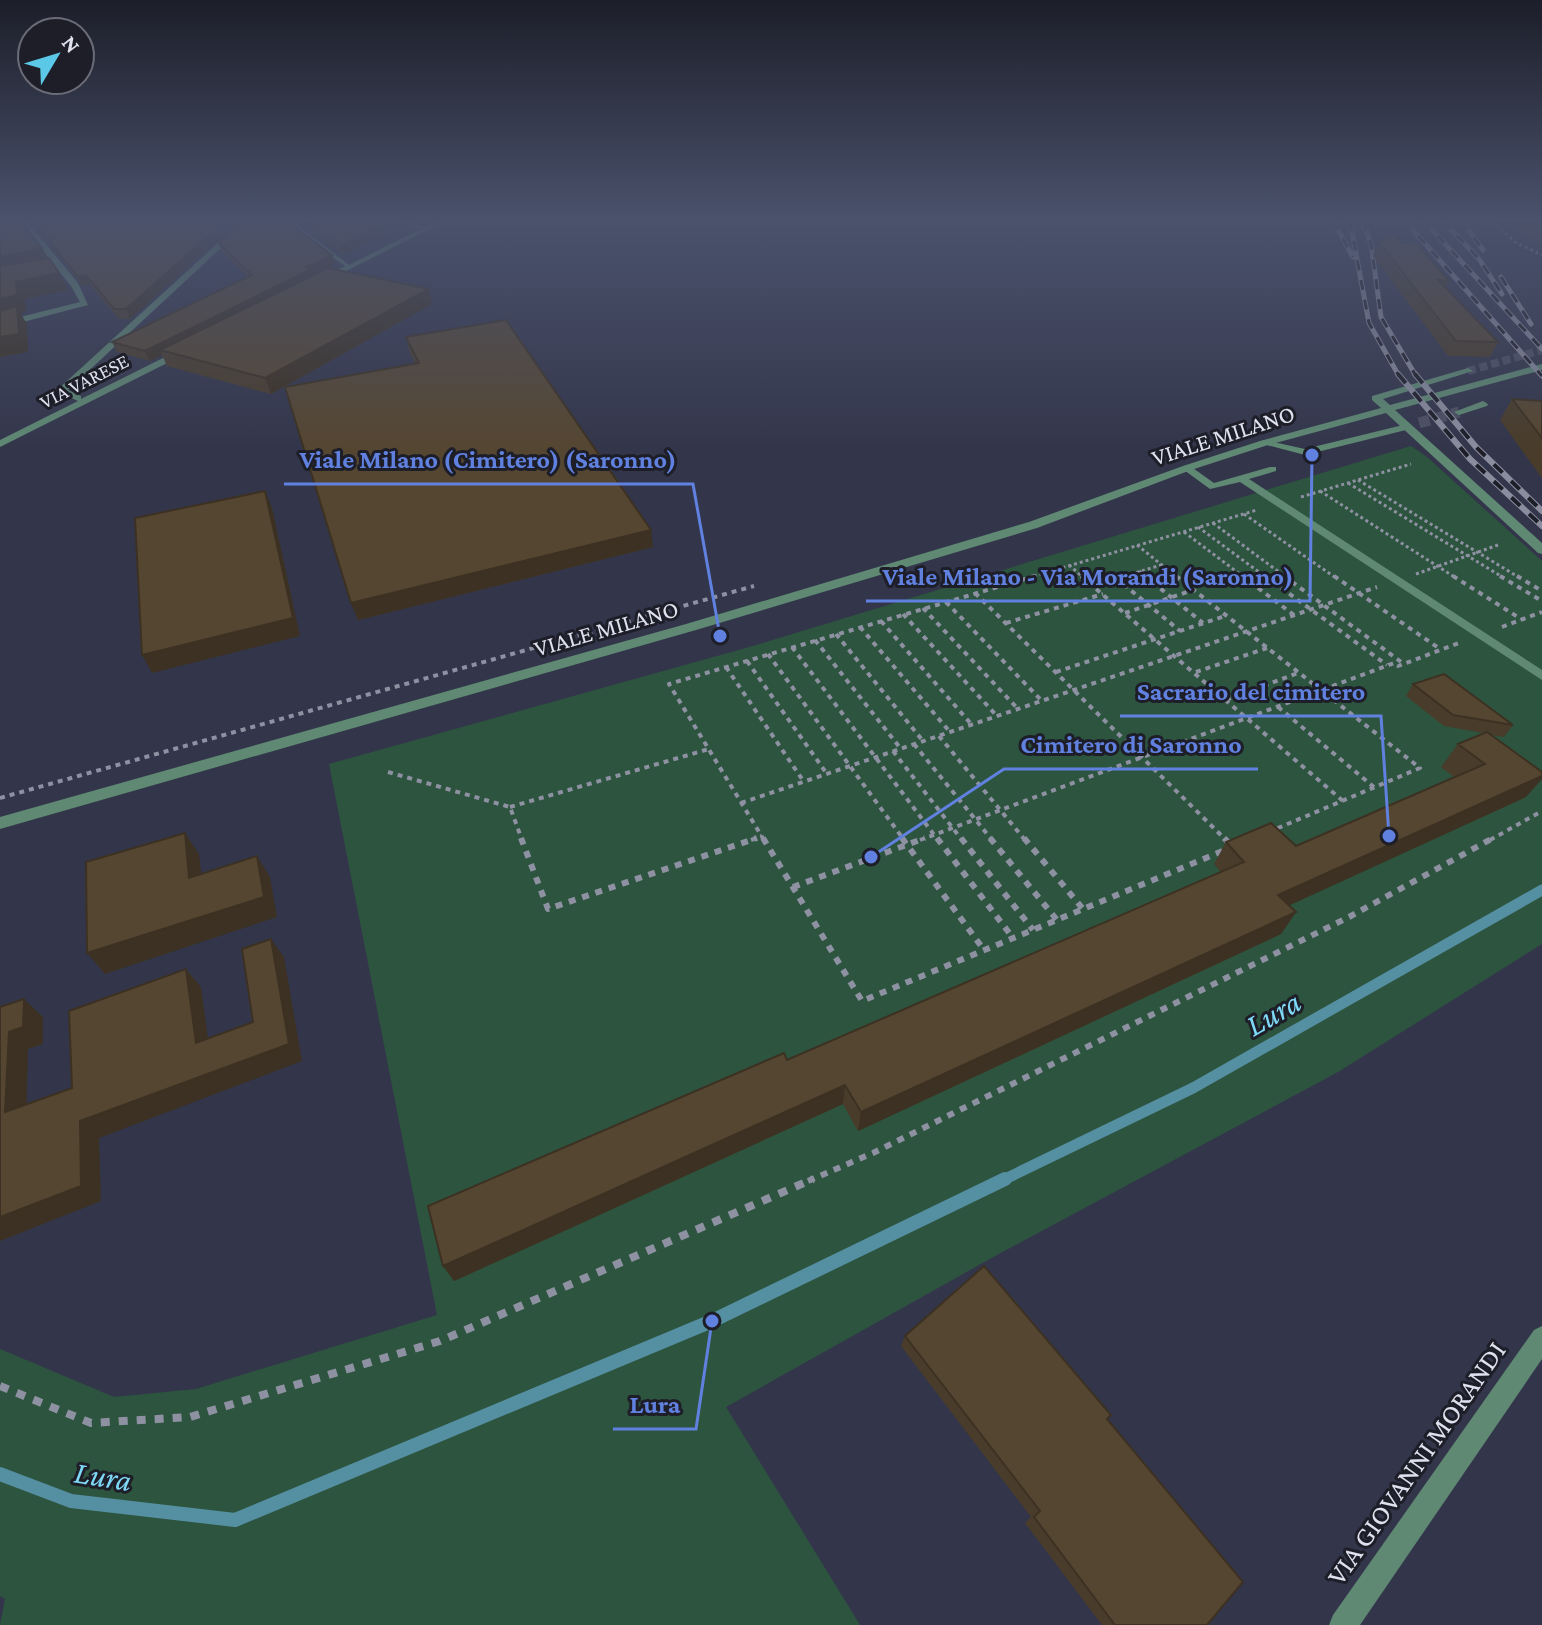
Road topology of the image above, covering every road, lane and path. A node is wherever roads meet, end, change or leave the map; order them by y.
1 (83, 297) edge
2 (163, 297) edge
3 (0, 325) edge
4 (1542, 367) edge
5 (1468, 371) tunnel mouth
6 (77, 398) junction
7 (1483, 404) dead end
8 (1387, 408) junction
9 (1459, 412) tunnel mouth
10 (1413, 425) junction
11 (0, 437) edge
12 (1264, 443) junction
13 (0, 444) edge
14 (1187, 468) junction
15 (1273, 469) dead end
16 (1242, 479) junction
17 (1357, 480) dead end
18 (1347, 483) dead end
19 (1319, 491) dead end
20 (1243, 514) dead end
21 (1213, 523) dead end
22 (1198, 527) dead end
23 (1184, 531) dead end
24 (1498, 545) dead end
25 (1542, 550) edge
26 (1478, 553) junction
27 (1468, 556) junction
28 (1069, 565) junction
29 (1161, 565) junction
30 (1438, 566) junction
31 (1139, 571) junction
32 (1116, 578) junction
33 (1396, 581) junction
34 (768, 582) dead end
35 (1093, 585) junction
36 (1194, 590) junction
37 (1542, 591) edge
38 (975, 593) junction
39 (1359, 593) junction
40 (1103, 594) junction
41 (1171, 597) junction
42 (1542, 601) edge
43 (946, 602) junction
44 (1148, 605) junction
45 (1324, 605) junction
46 (923, 608) junction
47 (1311, 610) junction
48 (1542, 612) edge
49 (1125, 613) junction
50 (903, 614) junction
51 (1294, 615) junction
52 (1226, 616) junction
53 (1522, 620) junction
54 (881, 621) junction
55 (1006, 623) junction
56 (1204, 623) junction
57 (860, 627) junction
58 (1180, 631) junction
59 (1246, 631) junction
60 (836, 634) junction
61 (1479, 635) junction
62 (1156, 639) junction
63 (815, 640) junction
64 (792, 647) junction
65 (1267, 648) junction
66 (1441, 650) junction
67 (768, 654) junction
68 (1175, 656) junction
69 (747, 661) junction
70 (1404, 664) junction
71 (1388, 666) junction
72 (726, 667) junction
73 (1056, 672) junction
74 (1195, 673) junction
75 (1299, 673) junction
76 (1542, 676) edge
77 (1074, 690) junction
78 (1321, 690) junction
79 (1226, 700) junction
80 (1042, 701) junction
81 (1277, 707) junction
82 (1018, 709) junction
83 (997, 716) junction
84 (1247, 718) junction
85 (972, 725) junction
86 (950, 732) junction
87 (939, 736) junction
88 (923, 741) junction
89 (914, 744) junction
90 (709, 749) junction
91 (901, 749) junction
92 (893, 751) junction
93 (1142, 757) junction
94 (875, 758) junction
95 (850, 766) junction
96 (388, 772) dead end
97 (827, 774) junction
98 (804, 782) junction
99 (1375, 788) junction
100 (0, 798) edge
101 (1343, 801) junction
102 (741, 803) junction
103 (510, 807) junction
104 (1000, 810) junction
105 (1542, 811) edge
106 (974, 819) junction
107 (0, 823) edge
108 (952, 828) junction
109 (934, 834) junction
110 (1261, 835) edge
111 (762, 836) junction
112 (907, 844) junction
113 (793, 887) junction
114 (1083, 909) junction
115 (1057, 920) junction
116 (1033, 930) junction
117 (1013, 938) junction
118 (984, 950) junction
119 (1542, 1338) edge
120 (0, 1386) edge
121 (1343, 1625) edge

1 - 3 street
2 - 6 street
4 - 8 street, VIALE MILANO
5 - 8 street
6 - 11 street, VIA VARESE
6 - 13 street, VIA VARESE
7 - 9 street
8 - 10 street
8 - 12 street, VIALE MILANO
10 - 12 lane
10 - 25 street
12 - 14 street, VIALE MILANO
14 - 16 lane
14 - 107 street, VIALE MILANO
15 - 16 lane
16 - 33 lane
17 - 26 path
18 - 27 path
19 - 30 path
20 - 39 path
21 - 45 path
22 - 47 path
23 - 51 path
24 - 26 path
26 - 27 path
26 - 37 path
27 - 30 path
27 - 42 path
28 - 29 path
28 - 35 path
28 - 38 path
29 - 31 path
29 - 36 path
30 - 33 path
30 - 53 path
31 - 32 path
31 - 41 path
32 - 35 path
32 - 44 path
33 - 39 path
33 - 61 lane
34 - 100 path
35 - 40 path
36 - 41 path
36 - 52 path
38 - 43 path
38 - 55 path
39 - 45 path
39 - 66 path
40 - 49 path
40 - 55 path
41 - 44 path
41 - 56 path
43 - 46 path
43 - 80 path
44 - 49 path
44 - 58 path
45 - 47 path
45 - 70 path
46 - 50 path
46 - 82 path
47 - 51 path
47 - 71 path
48 - 53 path
49 - 62 path
50 - 54 path
50 - 83 path
51 - 59 path
52 - 56 path
52 - 59 path
53 - 61 path
54 - 57 path
54 - 85 path
55 - 73 path
56 - 58 path
57 - 60 path
57 - 86 path
58 - 62 path
59 - 65 path
59 - 68 path
60 - 63 path
60 - 88 path
61 - 66 path
61 - 76 lane
62 - 68 path
62 - 73 path
63 - 64 path
63 - 91 path
64 - 67 path
64 - 94 path
65 - 74 path
65 - 75 path
66 - 70 path
67 - 69 path
67 - 95 path
68 - 74 path
68 - 77 path
69 - 72 path
69 - 97 path
70 - 71 path
71 - 78 path
72 - 90 path
72 - 98 path
73 - 77 path
74 - 79 path
75 - 78 path
75 - 79 path
77 - 80 path
77 - 93 path
78 - 81 path
78 - 99 path
79 - 84 path
80 - 82 path
81 - 84 path
81 - 99 path
82 - 83 path
83 - 85 path
84 - 93 path
84 - 101 path
85 - 86 path
86 - 87 path
87 - 88 path
87 - 104 path
88 - 89 path
89 - 91 path
89 - 106 path
90 - 102 path
90 - 103 path
91 - 92 path
92 - 94 path
92 - 108 path
93 - 104 path
93 - 114 path
94 - 95 path
94 - 109 path
95 - 97 path
95 - 112 path
96 - 103 path
97 - 98 path
98 - 102 path
99 - 101 path
101 - 110 path
102 - 111 path
103 - 111 path
104 - 106 path
104 - 114 path
105 - 120 path
106 - 108 path
106 - 115 path
108 - 109 path
108 - 116 path
109 - 112 path
109 - 117 path
111 - 113 path
112 - 113 path
112 - 118 path
113 - 118 path
114 - 115 path
115 - 116 path
116 - 117 path
117 - 118 path
119 - 121 street, VIA GIOVANNI MORANDI

